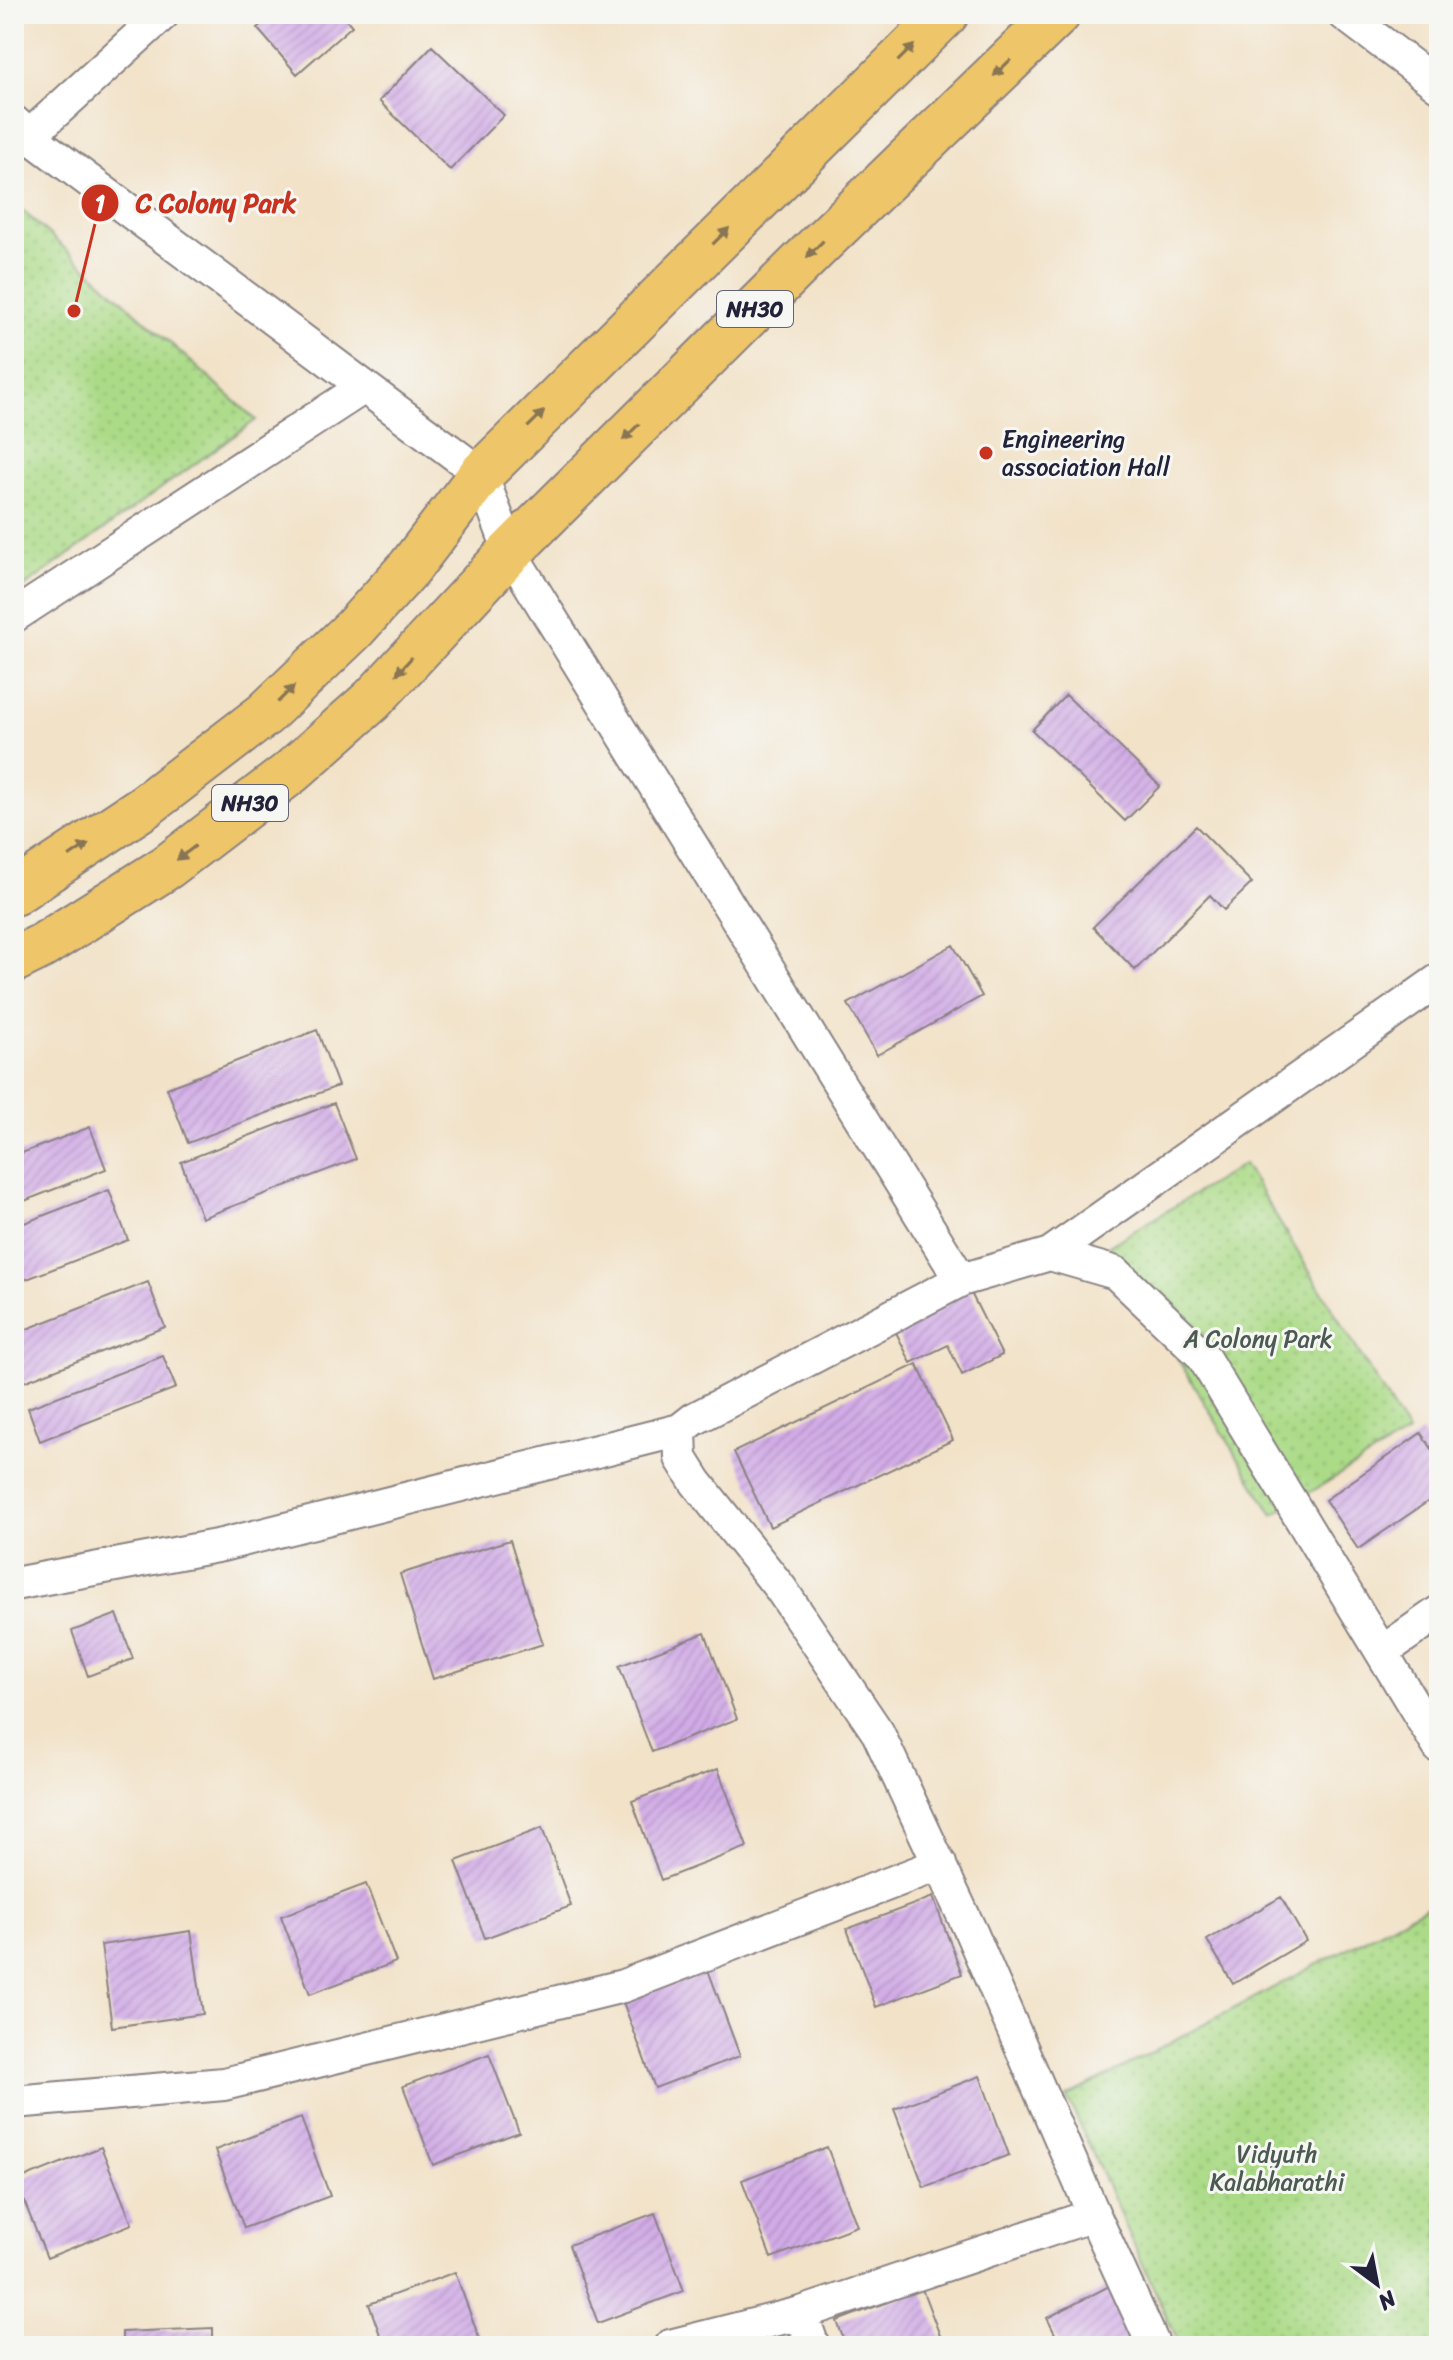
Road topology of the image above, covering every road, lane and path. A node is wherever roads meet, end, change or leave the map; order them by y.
1 (163, 14) edge
2 (946, 14) edge
3 (1058, 14) edge
4 (1344, 14) edge
5 (1439, 86) edge
6 (19, 134) edge
7 (364, 387) junction
8 (481, 474) junction
9 (510, 552) junction
10 (14, 616) edge
11 (14, 893) edge
12 (14, 960) edge
13 (1439, 980) edge
14 (1050, 1254) junction
15 (961, 1280) junction
16 (680, 1430) junction
17 (14, 1584) edge
18 (1439, 1612) edge
19 (1382, 1652) junction
20 (1439, 1747) edge
21 (940, 1864) junction
22 (14, 2102) edge
23 (1094, 2215) junction
24 (801, 2313) junction
25 (670, 2346) edge
26 (813, 2346) edge
27 (1154, 2346) edge

1 - 6 street
8 -> 2 highway, NH30
3 -> 9 highway, NH30
4 - 5 street
6 - 7 street
7 - 8 street
7 - 10 street
8 - 9 street
11 -> 8 highway, NH30
9 -> 12 highway, NH30
9 - 15 street
13 - 14 street
14 - 15 street
14 - 19 street
15 - 16 street
16 - 17 street
16 - 21 street
18 - 19 street
19 - 20 street
21 - 22 street
21 - 23 street
23 - 24 street
23 - 27 street
24 - 25 street
24 - 26 street

